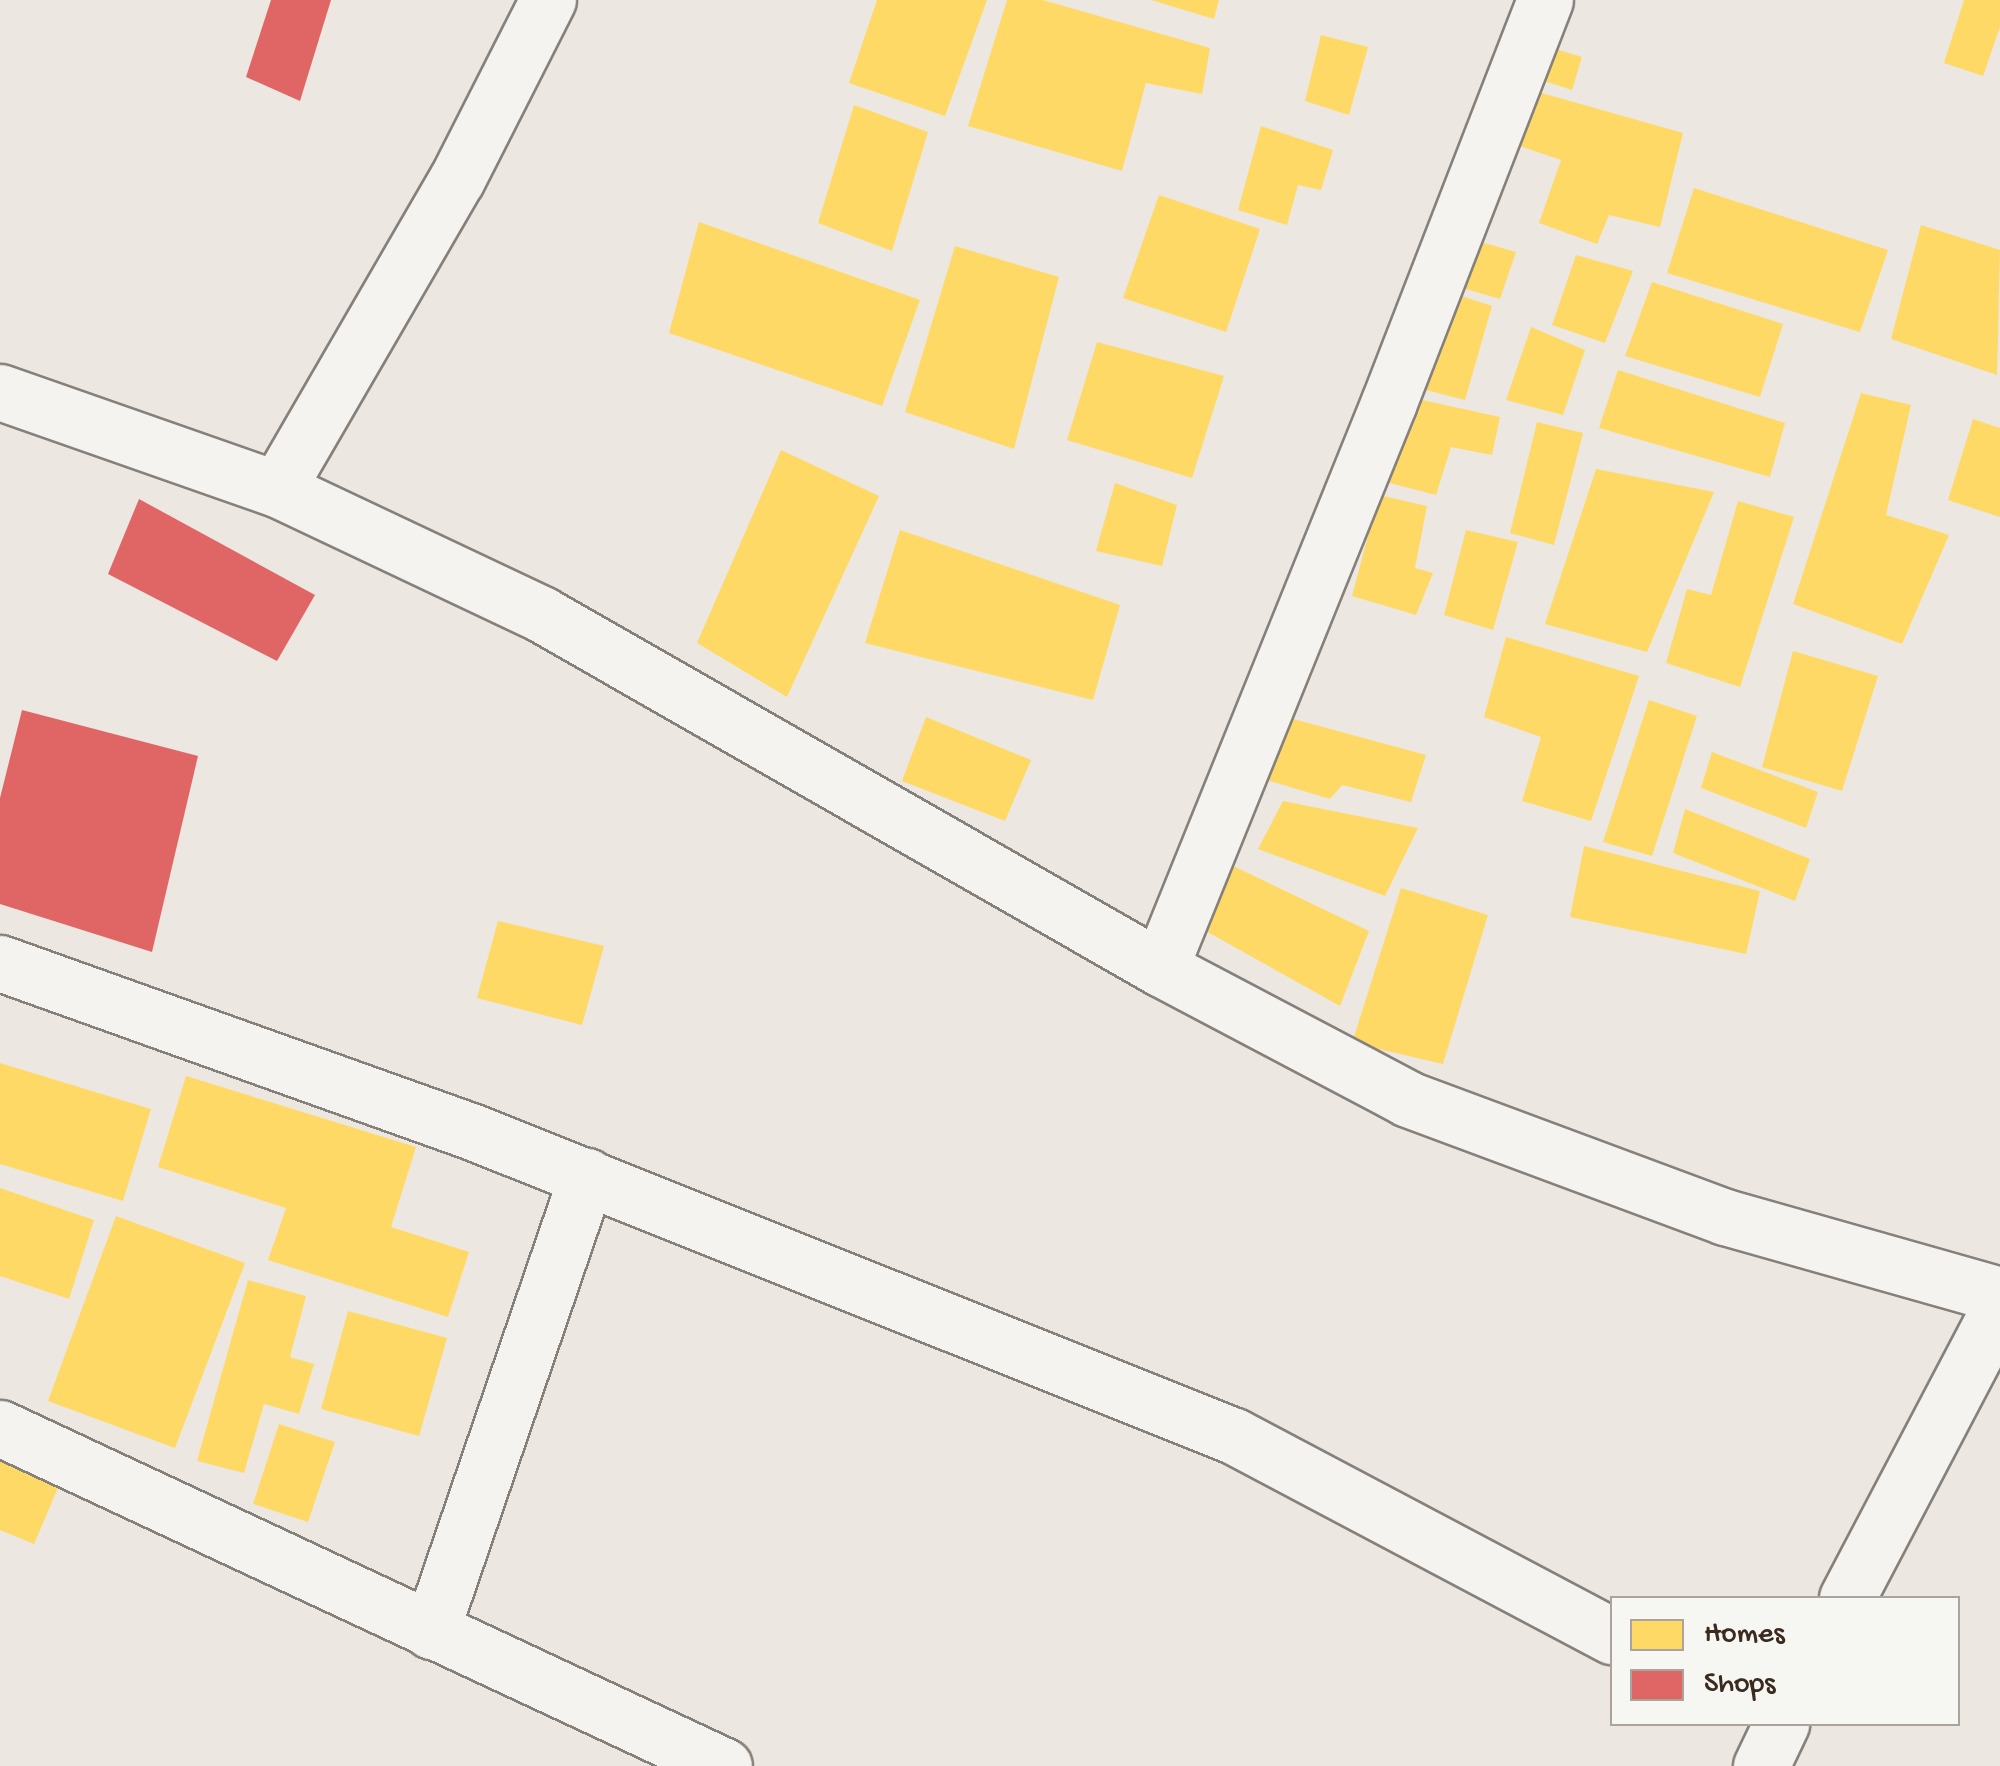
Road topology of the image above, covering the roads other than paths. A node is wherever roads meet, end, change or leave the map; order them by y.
1 (548, 0) edge
2 (1544, 0) edge
3 (0, 392) edge
4 (277, 490) junction
5 (0, 964) edge
6 (1160, 968) junction
7 (586, 1176) junction
8 (2000, 1295) edge
9 (2000, 1306) edge
10 (0, 1428) edge
11 (1848, 1596) edge
12 (431, 1631) junction
13 (1610, 1635) edge
14 (724, 1766) edge

1 - 4 street
2 - 6 street
3 - 4 street
4 - 6 street
5 - 7 street
6 - 8 street
7 - 12 street
7 - 13 street
9 - 11 street
10 - 12 street
12 - 14 street

